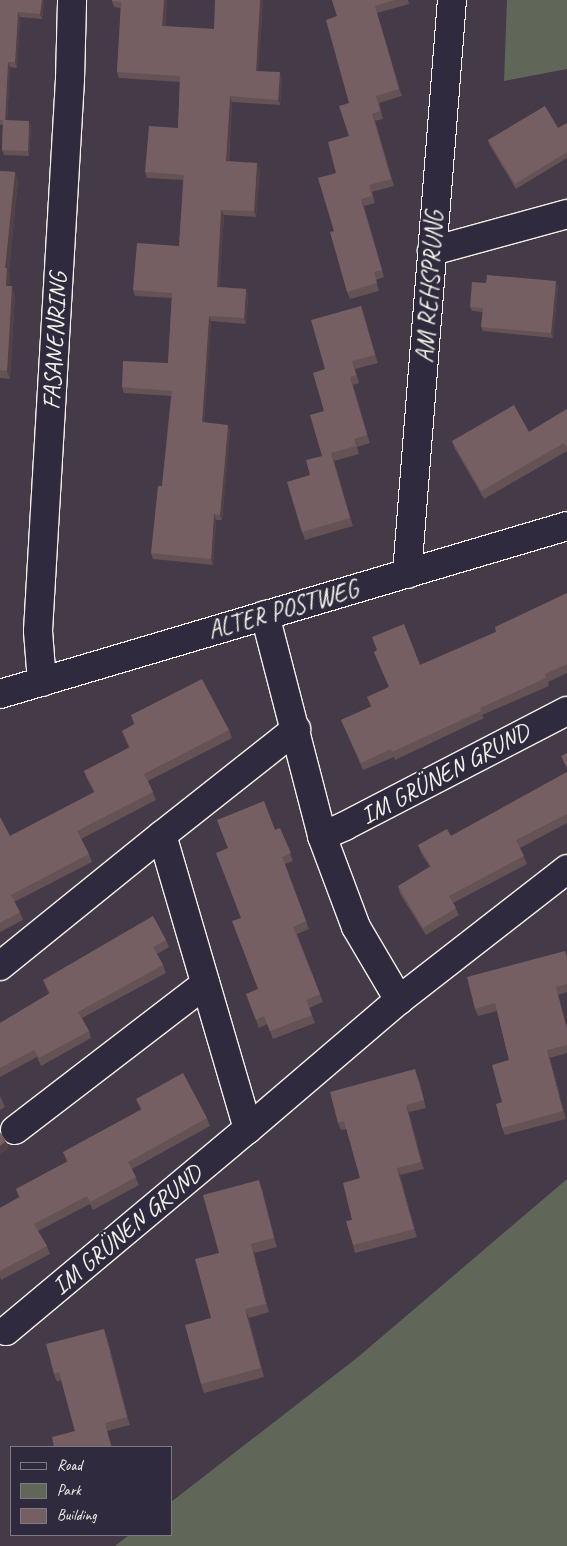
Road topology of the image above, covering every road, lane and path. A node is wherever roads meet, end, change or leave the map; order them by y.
1 (72, 0) edge
2 (452, 0) edge
3 (567, 214) edge
4 (432, 252) junction
5 (567, 526) edge
6 (407, 574) junction
7 (266, 615) junction
8 (42, 682) junction
9 (0, 694) edge
10 (567, 711) edge
11 (296, 729) junction
12 (162, 835) junction
13 (322, 836) junction
14 (567, 869) edge
15 (0, 966) edge
16 (205, 984) junction
17 (399, 1000) junction
18 (248, 1129) junction
19 (15, 1130) dead end
20 (6, 1330) dead end

1 - 8 street, FASANENRING
2 - 4 street, AM REHSPRUNG
3 - 4 street
4 - 6 street, AM REHSPRUNG
5 - 6 street, ALTER POSTWEG
6 - 7 street, ALTER POSTWEG
7 - 8 street, ALTER POSTWEG
7 - 11 street
8 - 9 street, ALTER POSTWEG
10 - 13 street, IM GRÜNEN GRUND
11 - 12 street
11 - 13 street
12 - 15 street
12 - 16 street
13 - 17 street
14 - 17 street, IM GRÜNEN GRUND
16 - 18 street
16 - 19 street
17 - 18 street, IM GRÜNEN GRUND
18 - 20 street, IM GRÜNEN GRUND

